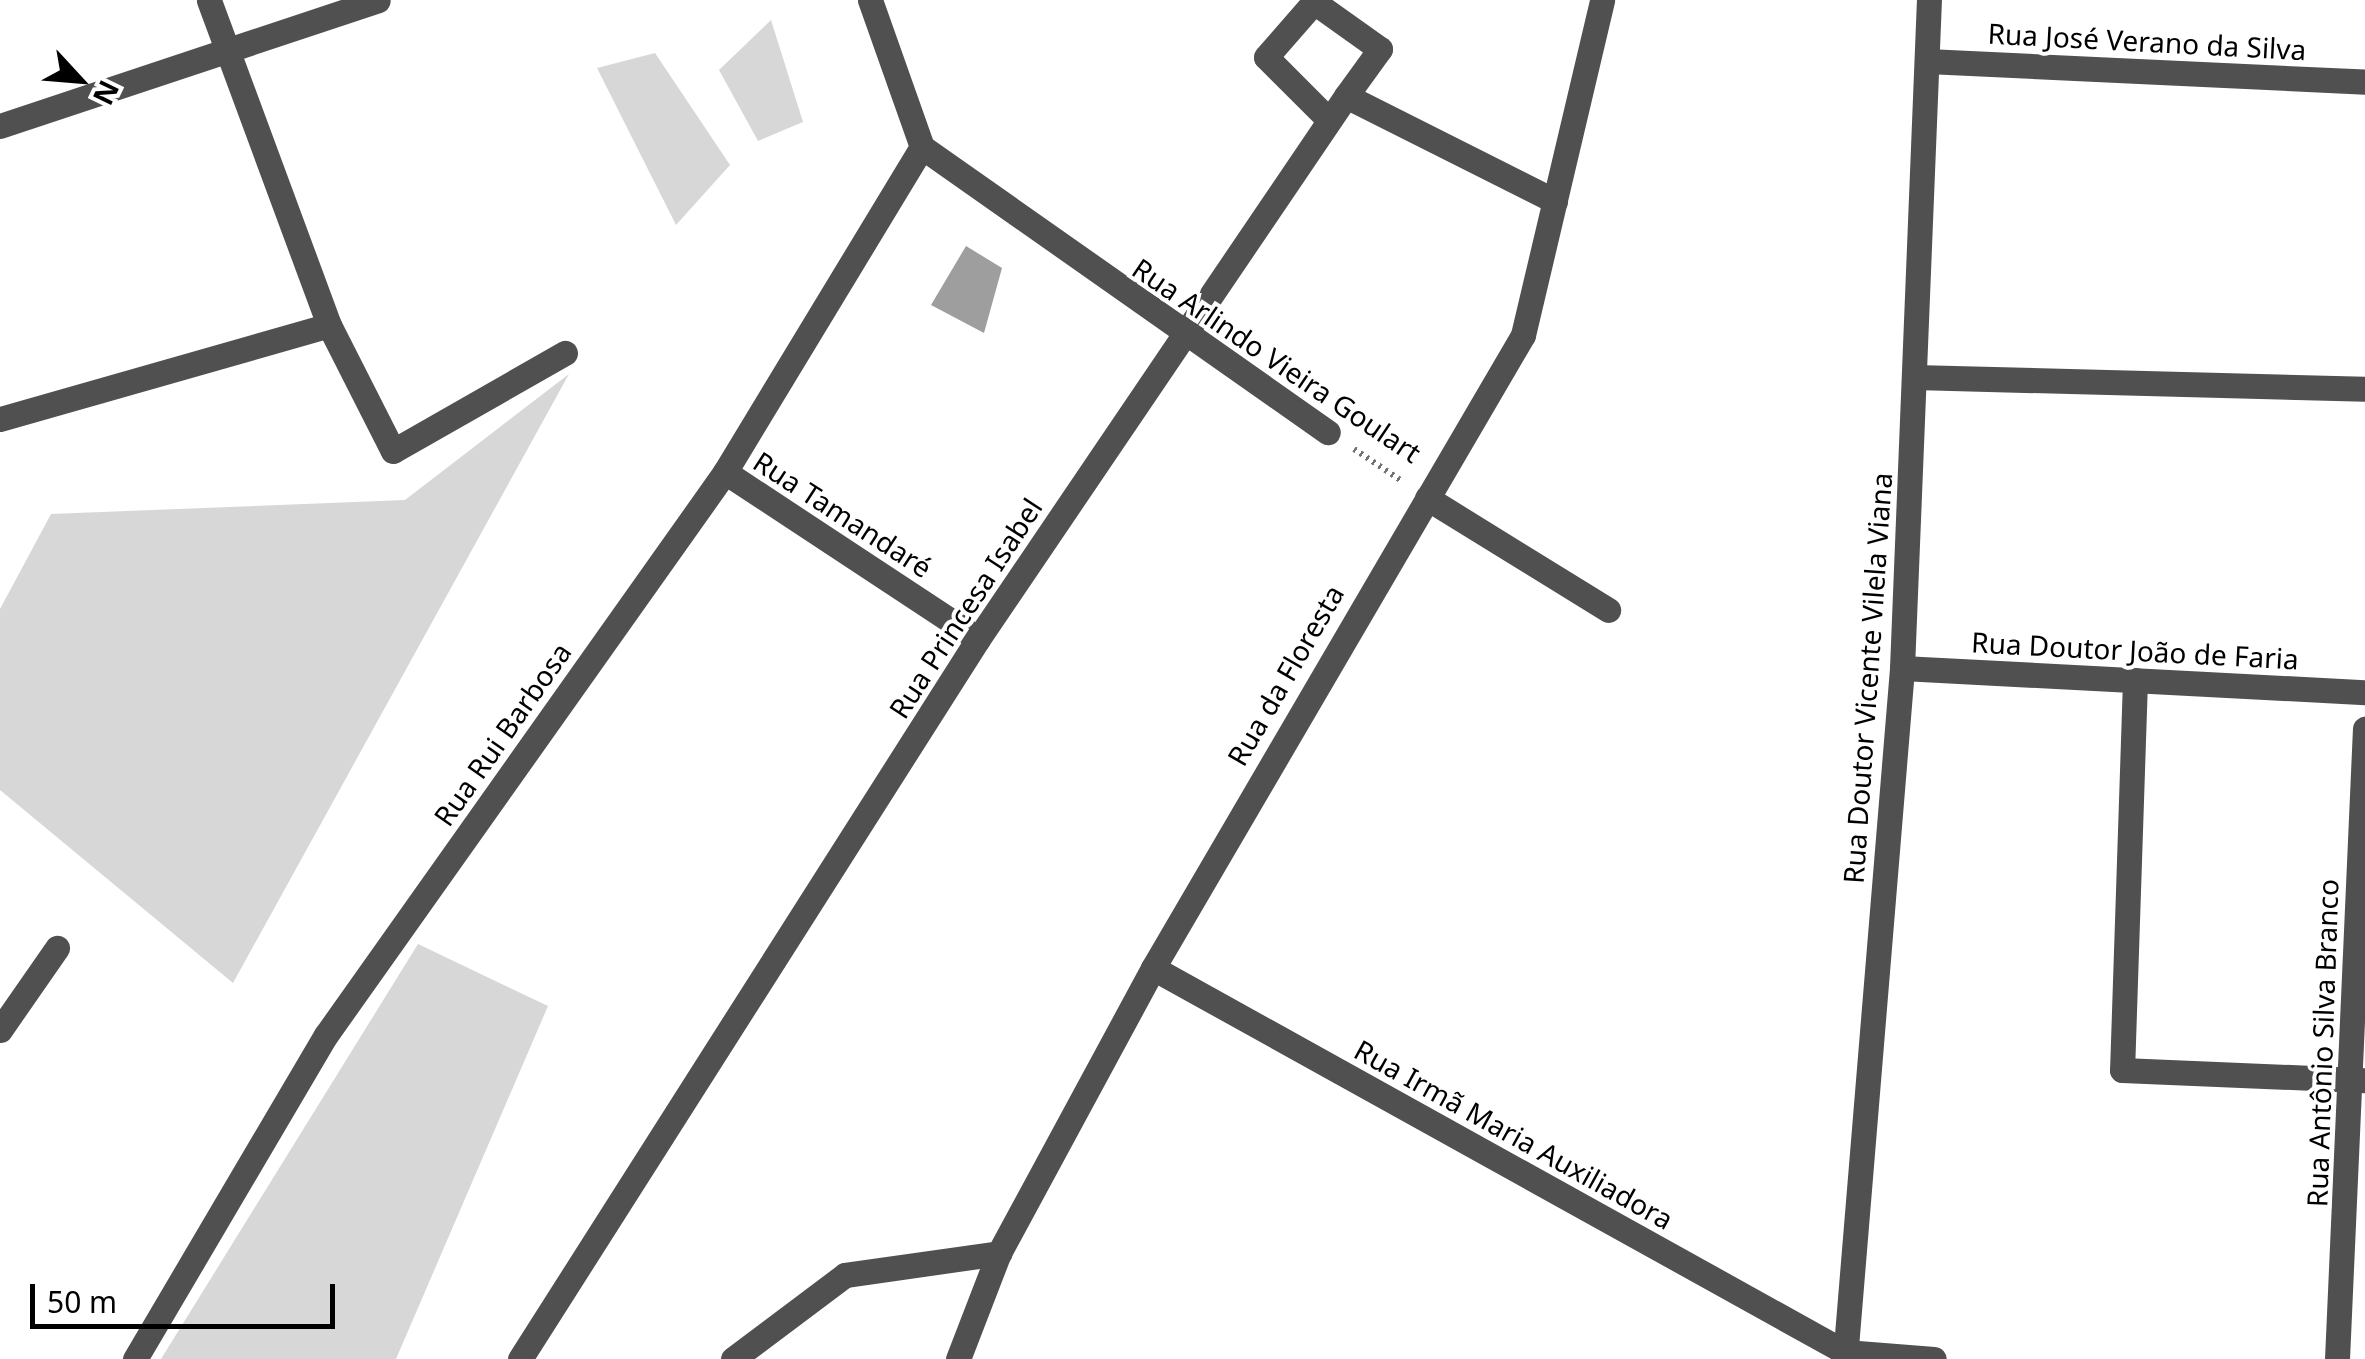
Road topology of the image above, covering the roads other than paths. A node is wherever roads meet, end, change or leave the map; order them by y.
1 (209, 0) edge
2 (378, 0) edge
3 (870, 0) edge
4 (1602, 0) edge
5 (1929, 0) edge
6 (228, 52) junction
7 (1927, 61) junction
8 (2365, 82) edge
9 (1346, 96) junction
10 (1327, 118) junction
11 (0, 126) edge
12 (922, 147) junction
13 (1555, 201) junction
14 (329, 325) junction
15 (1184, 336) junction
16 (565, 353) dead end
17 (1914, 377) junction
18 (2365, 388) edge
19 (0, 419) edge
20 (1328, 432) road end
21 (724, 472) junction
22 (1427, 498) junction
23 (1608, 610) dead end
24 (978, 639) junction
25 (1902, 668) junction
26 (2135, 680) junction
27 (2365, 692) edge
28 (2365, 730) edge
29 (57, 948) dead end
30 (1153, 968) junction
31 (0, 1030) edge
32 (2358, 1080) edge
33 (998, 1253) junction
34 (1845, 1356) edge
35 (136, 1359) edge
36 (520, 1359) edge
37 (732, 1359) edge
38 (958, 1359) edge
39 (1934, 1359) edge
40 (2338, 1359) edge

1 - 6 street
2 - 6 street
3 - 12 street
4 - 13 street, Rua da Floresta
5 - 7 street, Rua Doutor Vicente Vilela Viana
6 - 11 street
6 - 14 street
7 - 8 street, Rua José Verano da Silva
7 - 17 street, Rua Doutor Vicente Vilela Viana
9 - 10 street, Rua Princesa Isabel
9 - 10 street, Rua Princesa Isabel
9 - 13 street
10 - 15 street, Rua Princesa Isabel
12 - 15 street, Rua Arlindo Vieira Goulart
12 - 21 street, Rua Rui Barbosa
13 - 22 street, Rua da Floresta
14 - 16 street
14 - 19 street
15 - 20 street, Rua Arlindo Vieira Goulart
15 - 24 street, Rua Princesa Isabel
17 - 18 street
17 - 25 street, Rua Doutor Vicente Vilela Viana
21 - 24 street, Rua Tamandaré
21 - 35 street, Rua Rui Barbosa
22 - 23 street, Rua Arlindo Vieira Goulart
22 - 30 street, Rua da Floresta
24 - 36 street, Rua Princesa Isabel
25 - 26 street, Rua Doutor João de Faria
25 - 34 street, Rua Doutor Vicente Vilela Viana
26 - 27 street, Rua Doutor João de Faria
26 - 32 street
28 - 32 street, Rua Antônio Silva Branco
29 - 31 street
30 - 33 street, Rua da Floresta
30 - 34 street, Rua Irmã Maria Auxiliadora
32 - 40 street, Rua Antônio Silva Branco
33 - 37 street
33 - 38 street, Rua da Floresta
34 - 39 street

